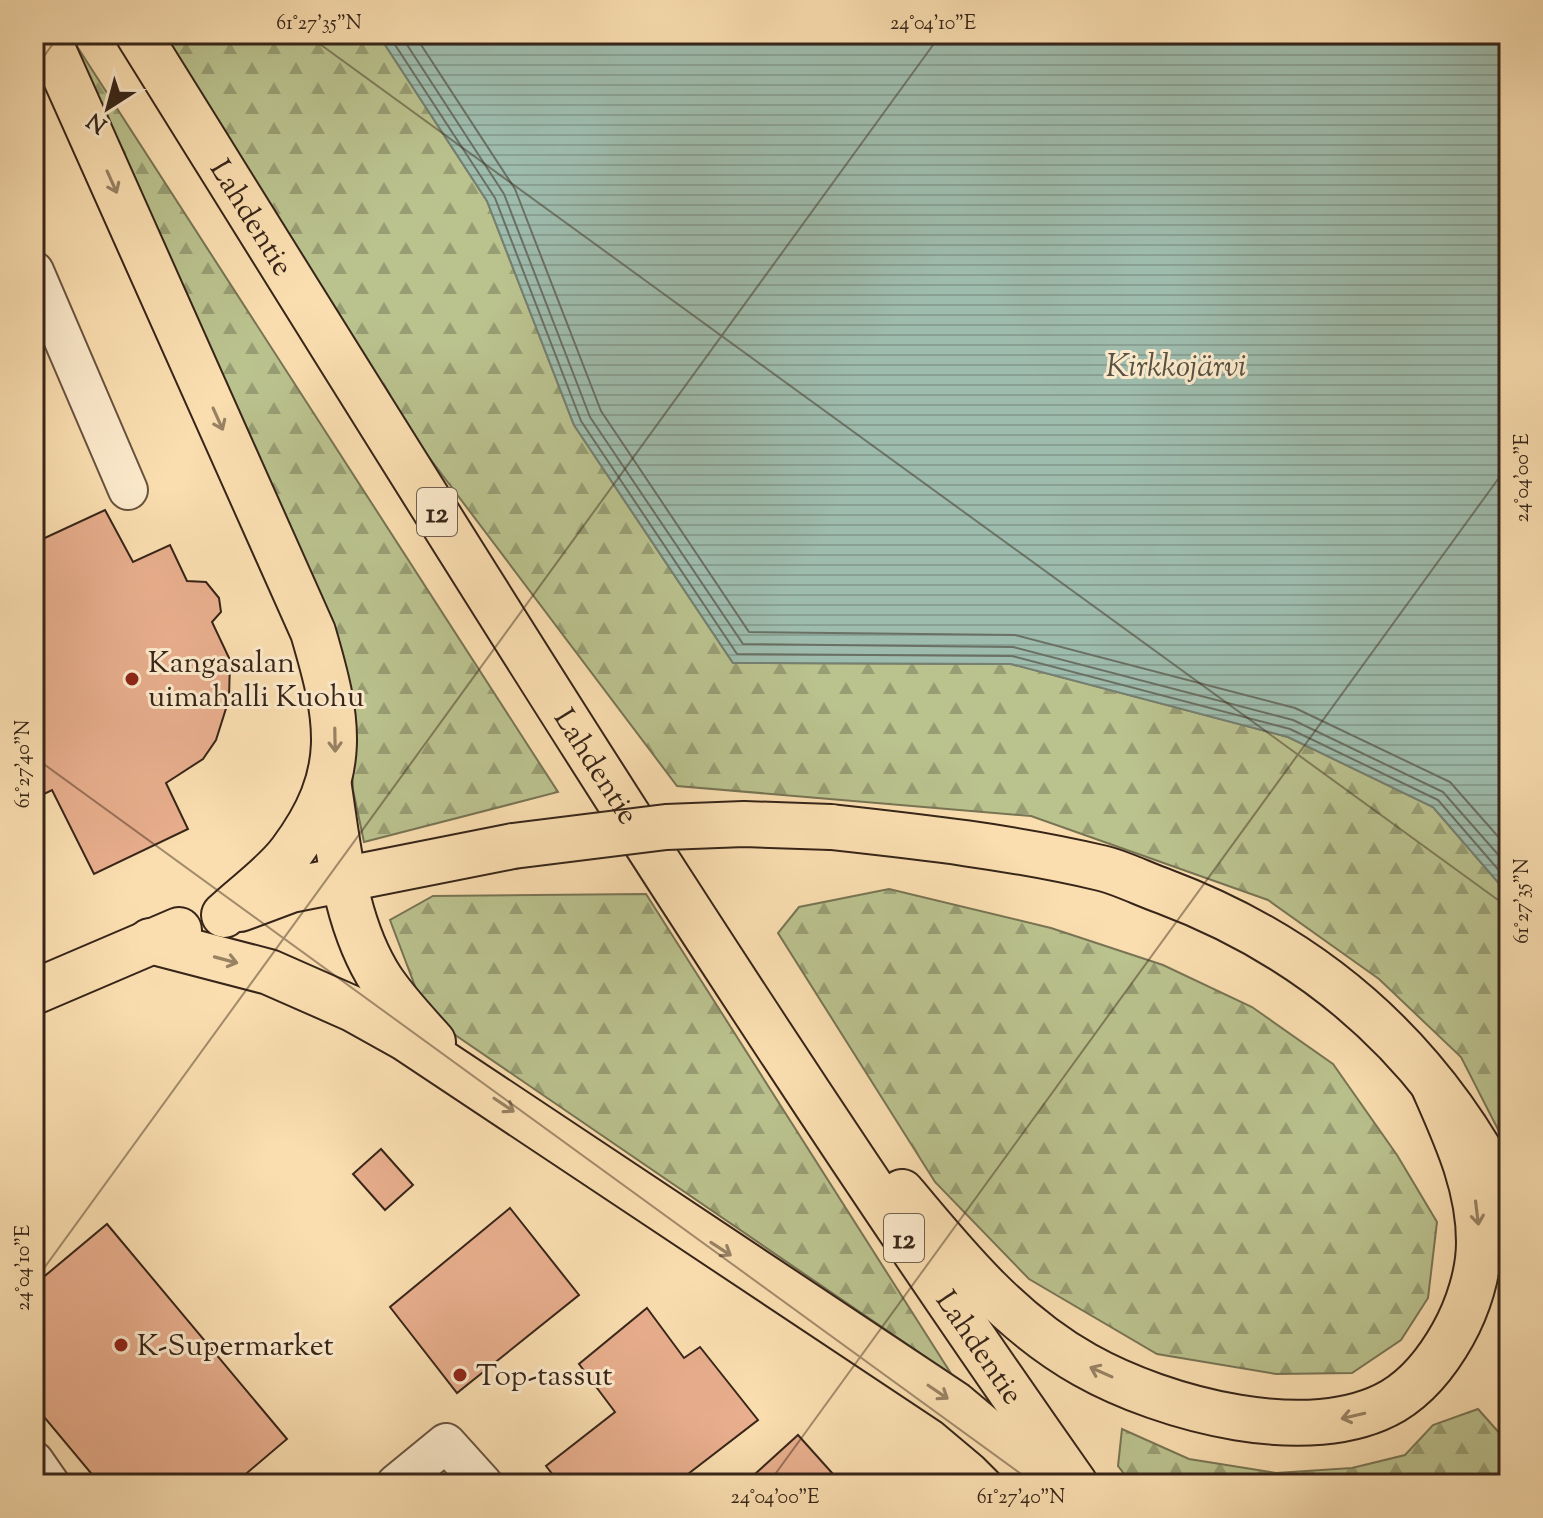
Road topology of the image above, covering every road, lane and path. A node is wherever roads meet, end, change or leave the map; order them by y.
1 (46, 34) edge
2 (138, 34) edge
3 (34, 271) edge
4 (128, 490) dead end
5 (329, 787) junction
6 (343, 880) junction
7 (224, 915) junction
8 (150, 941) junction
9 (742, 987) junction
10 (34, 992) edge
11 (466, 1080) junction
12 (1434, 1087) junction
13 (1509, 1204) edge
14 (34, 1461) edge
15 (50, 1484) edge
16 (396, 1484) edge
17 (483, 1484) edge
18 (1042, 1484) edge
19 (1075, 1484) edge

1 -> 5 highway
2 - 9 highway, Lahdentie / 12
3 - 4 street
5 - 6 highway
5 - 7 highway
6 - 7 highway
6 - 11 highway
6 - 12 highway, bridge
7 - 8 highway
8 - 10 highway
8 -> 11 highway
12 -> 9 highway
9 - 19 highway, Lahdentie / 12
11 -> 18 highway
12 - 13 highway
14 - 15 street
16 - 17 street

